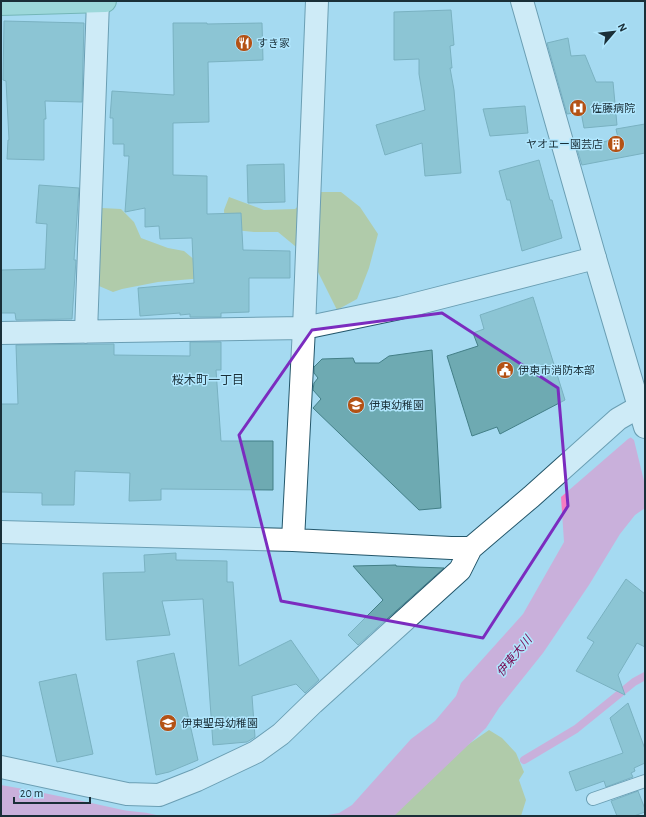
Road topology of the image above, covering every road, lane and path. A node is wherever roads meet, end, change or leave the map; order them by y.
1 (98, 1) edge
2 (105, 1) edge
3 (317, 1) edge
4 (522, 1) edge
5 (1, 4) edge
6 (595, 258) junction
7 (304, 328) junction
8 (86, 332) junction
9 (1, 333) edge
10 (642, 418) edge
11 (1, 532) edge
12 (293, 540) junction
13 (471, 548) junction
14 (1, 767) edge
15 (645, 781) edge
16 (593, 799) dead end

1 - 2 main road
1 - 5 main road
1 - 8 street
3 - 7 street
4 - 6 street
6 - 7 street
6 - 10 street
7 - 8 street
7 - 12 street
8 - 9 street
10 - 13 street
11 - 12 street
12 - 13 street
13 - 14 street
15 - 16 lane

